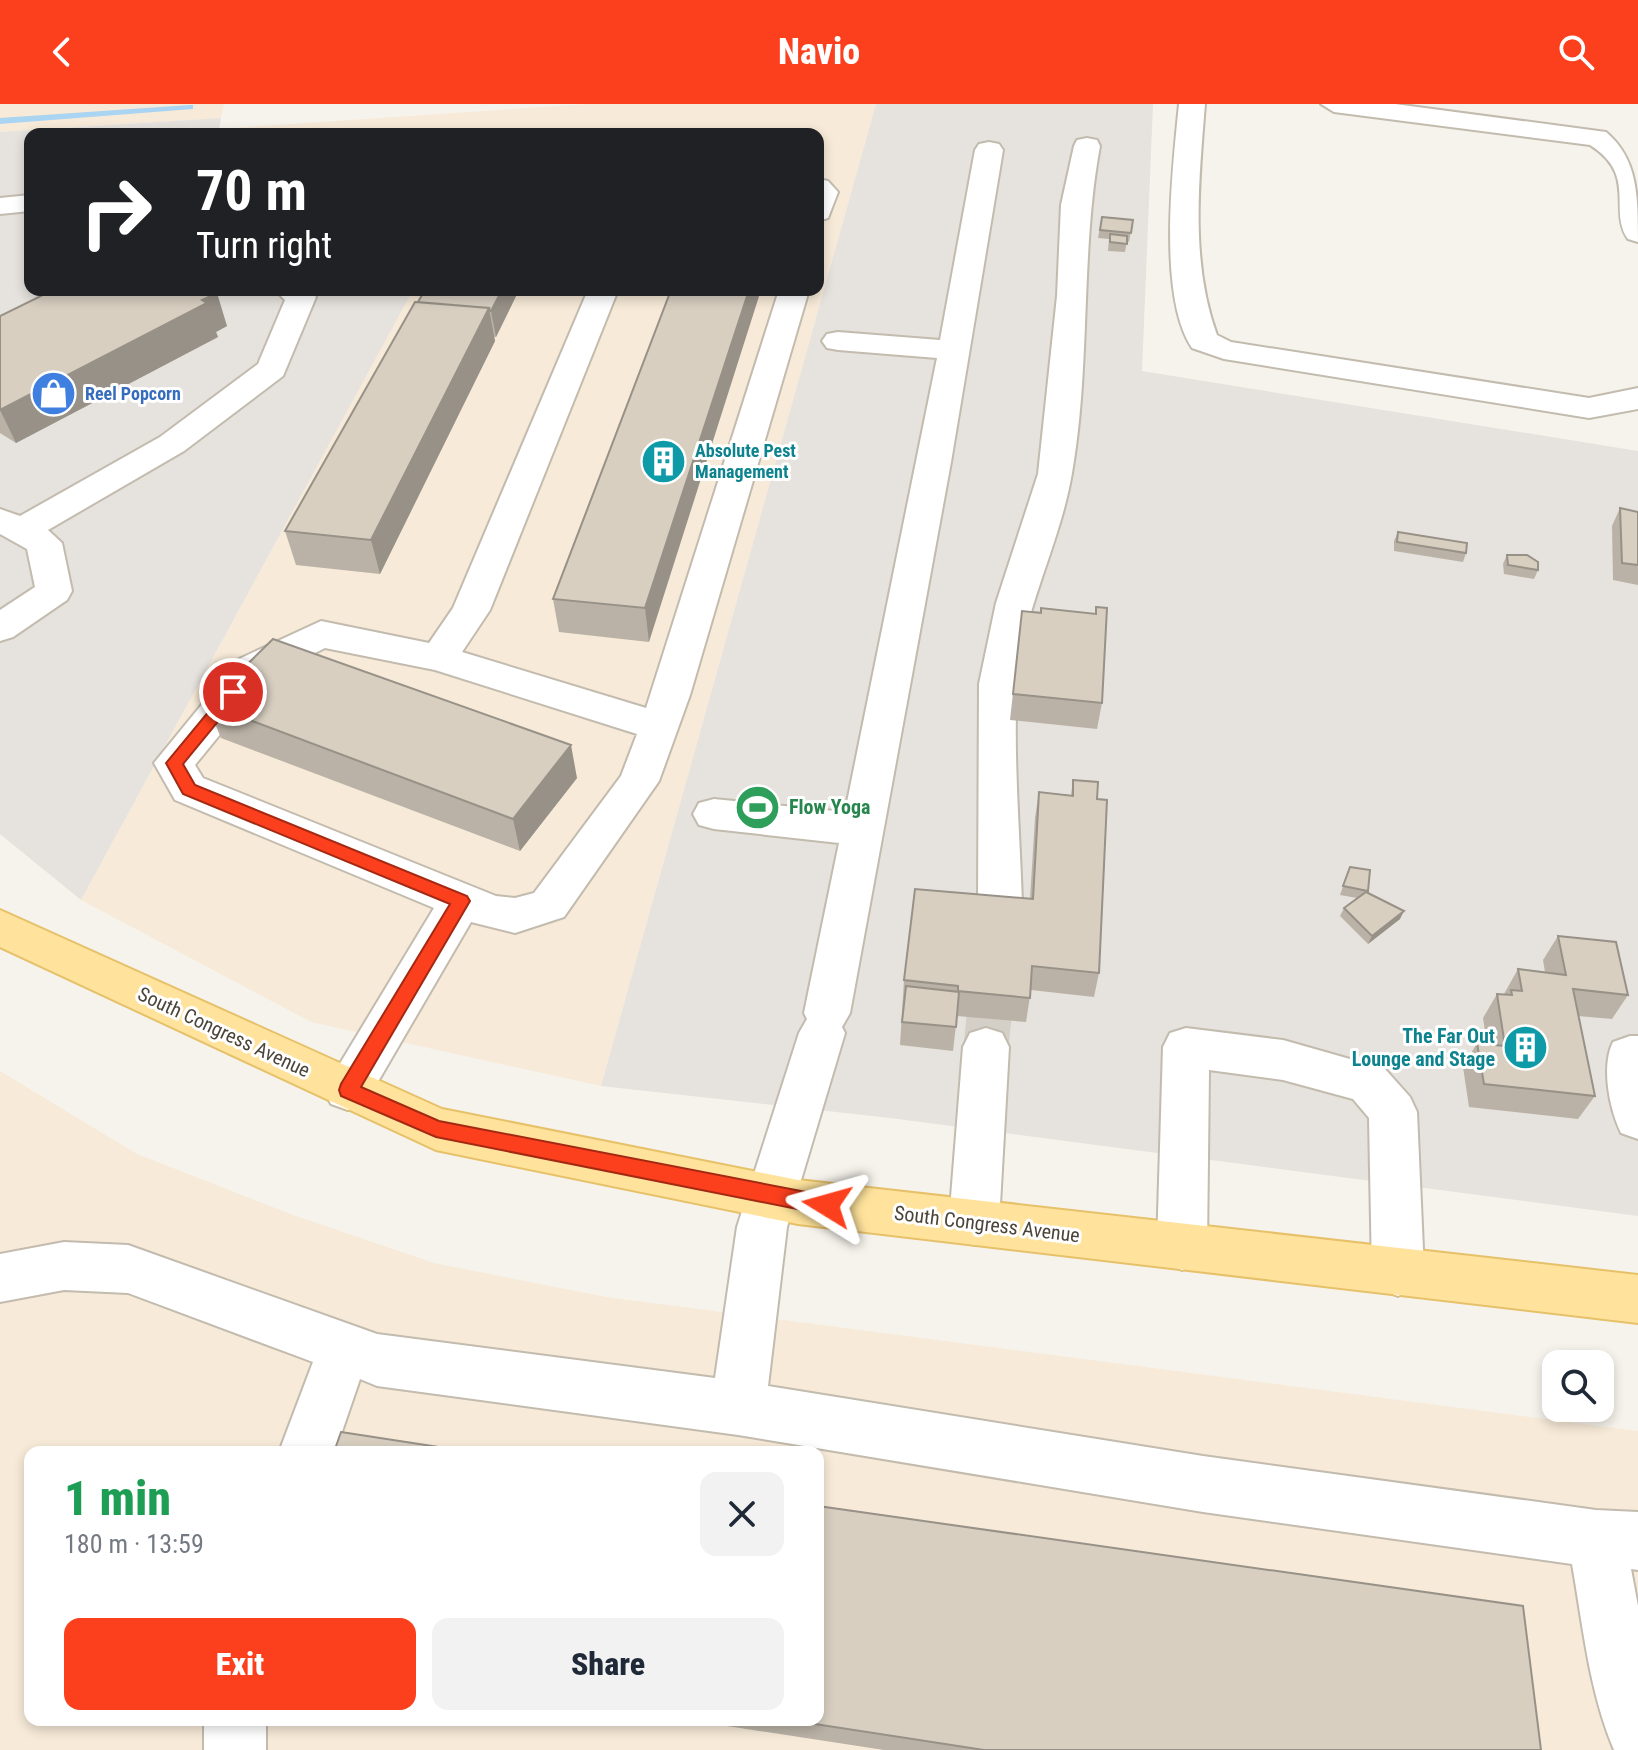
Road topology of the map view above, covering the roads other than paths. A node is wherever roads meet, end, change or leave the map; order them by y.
1 (1192, 104) edge
2 (1334, 104) edge
3 (1626, 143) edge
4 (1087, 146) dead end
5 (989, 150) dead end
6 (24, 204) edge
7 (0, 206) edge
8 (1638, 233) edge
9 (299, 296) edge
10 (601, 296) edge
11 (792, 296) edge
12 (838, 341) dead end
13 (954, 350) junction
14 (1638, 398) edge
15 (10, 526) edge
16 (0, 628) edge
17 (439, 658) junction
18 (657, 726) junction
19 (714, 814) dead end
20 (864, 830) junction
21 (461, 901) junction
22 (1000, 904) edge
23 (0, 927) edge
24 (986, 1047) tunnel mouth
25 (1638, 1056) edge
26 (348, 1090) junction
27 (1638, 1118) edge
28 (771, 1197) junction
29 (974, 1222) junction
30 (1182, 1247) junction
31 (1398, 1272) junction
32 (0, 1278) edge
33 (1638, 1299) edge
34 (345, 1348) junction
35 (738, 1408) junction
36 (309, 1446) edge
37 (1617, 1540) edge
38 (235, 1726) edge
39 (1638, 1734) edge
40 (235, 1750) edge

1 - 14 lane
2 - 3 lane
3 - 8 lane
4 - 22 lane
5 - 13 lane
6 - 7 lane
9 - 15 lane
10 - 17 lane
11 - 18 lane
12 - 13 lane
13 - 20 lane
15 - 16 lane
17 - 18 lane
17 - 21 lane
18 - 21 lane
19 - 20 lane
20 - 28 lane
21 - 26 lane
23 - 26 main road, South Congress Avenue
24 - 29 lane
25 - 27 lane
26 - 28 main road, South Congress Avenue
28 - 29 main road, South Congress Avenue
28 - 35 lane
29 - 30 main road, South Congress Avenue
30 - 31 main road, South Congress Avenue
30 - 31 lane
31 - 33 main road, South Congress Avenue
32 - 34 lane
34 - 35 lane
34 - 36 lane
35 - 37 lane
37 - 39 lane
38 - 40 lane

